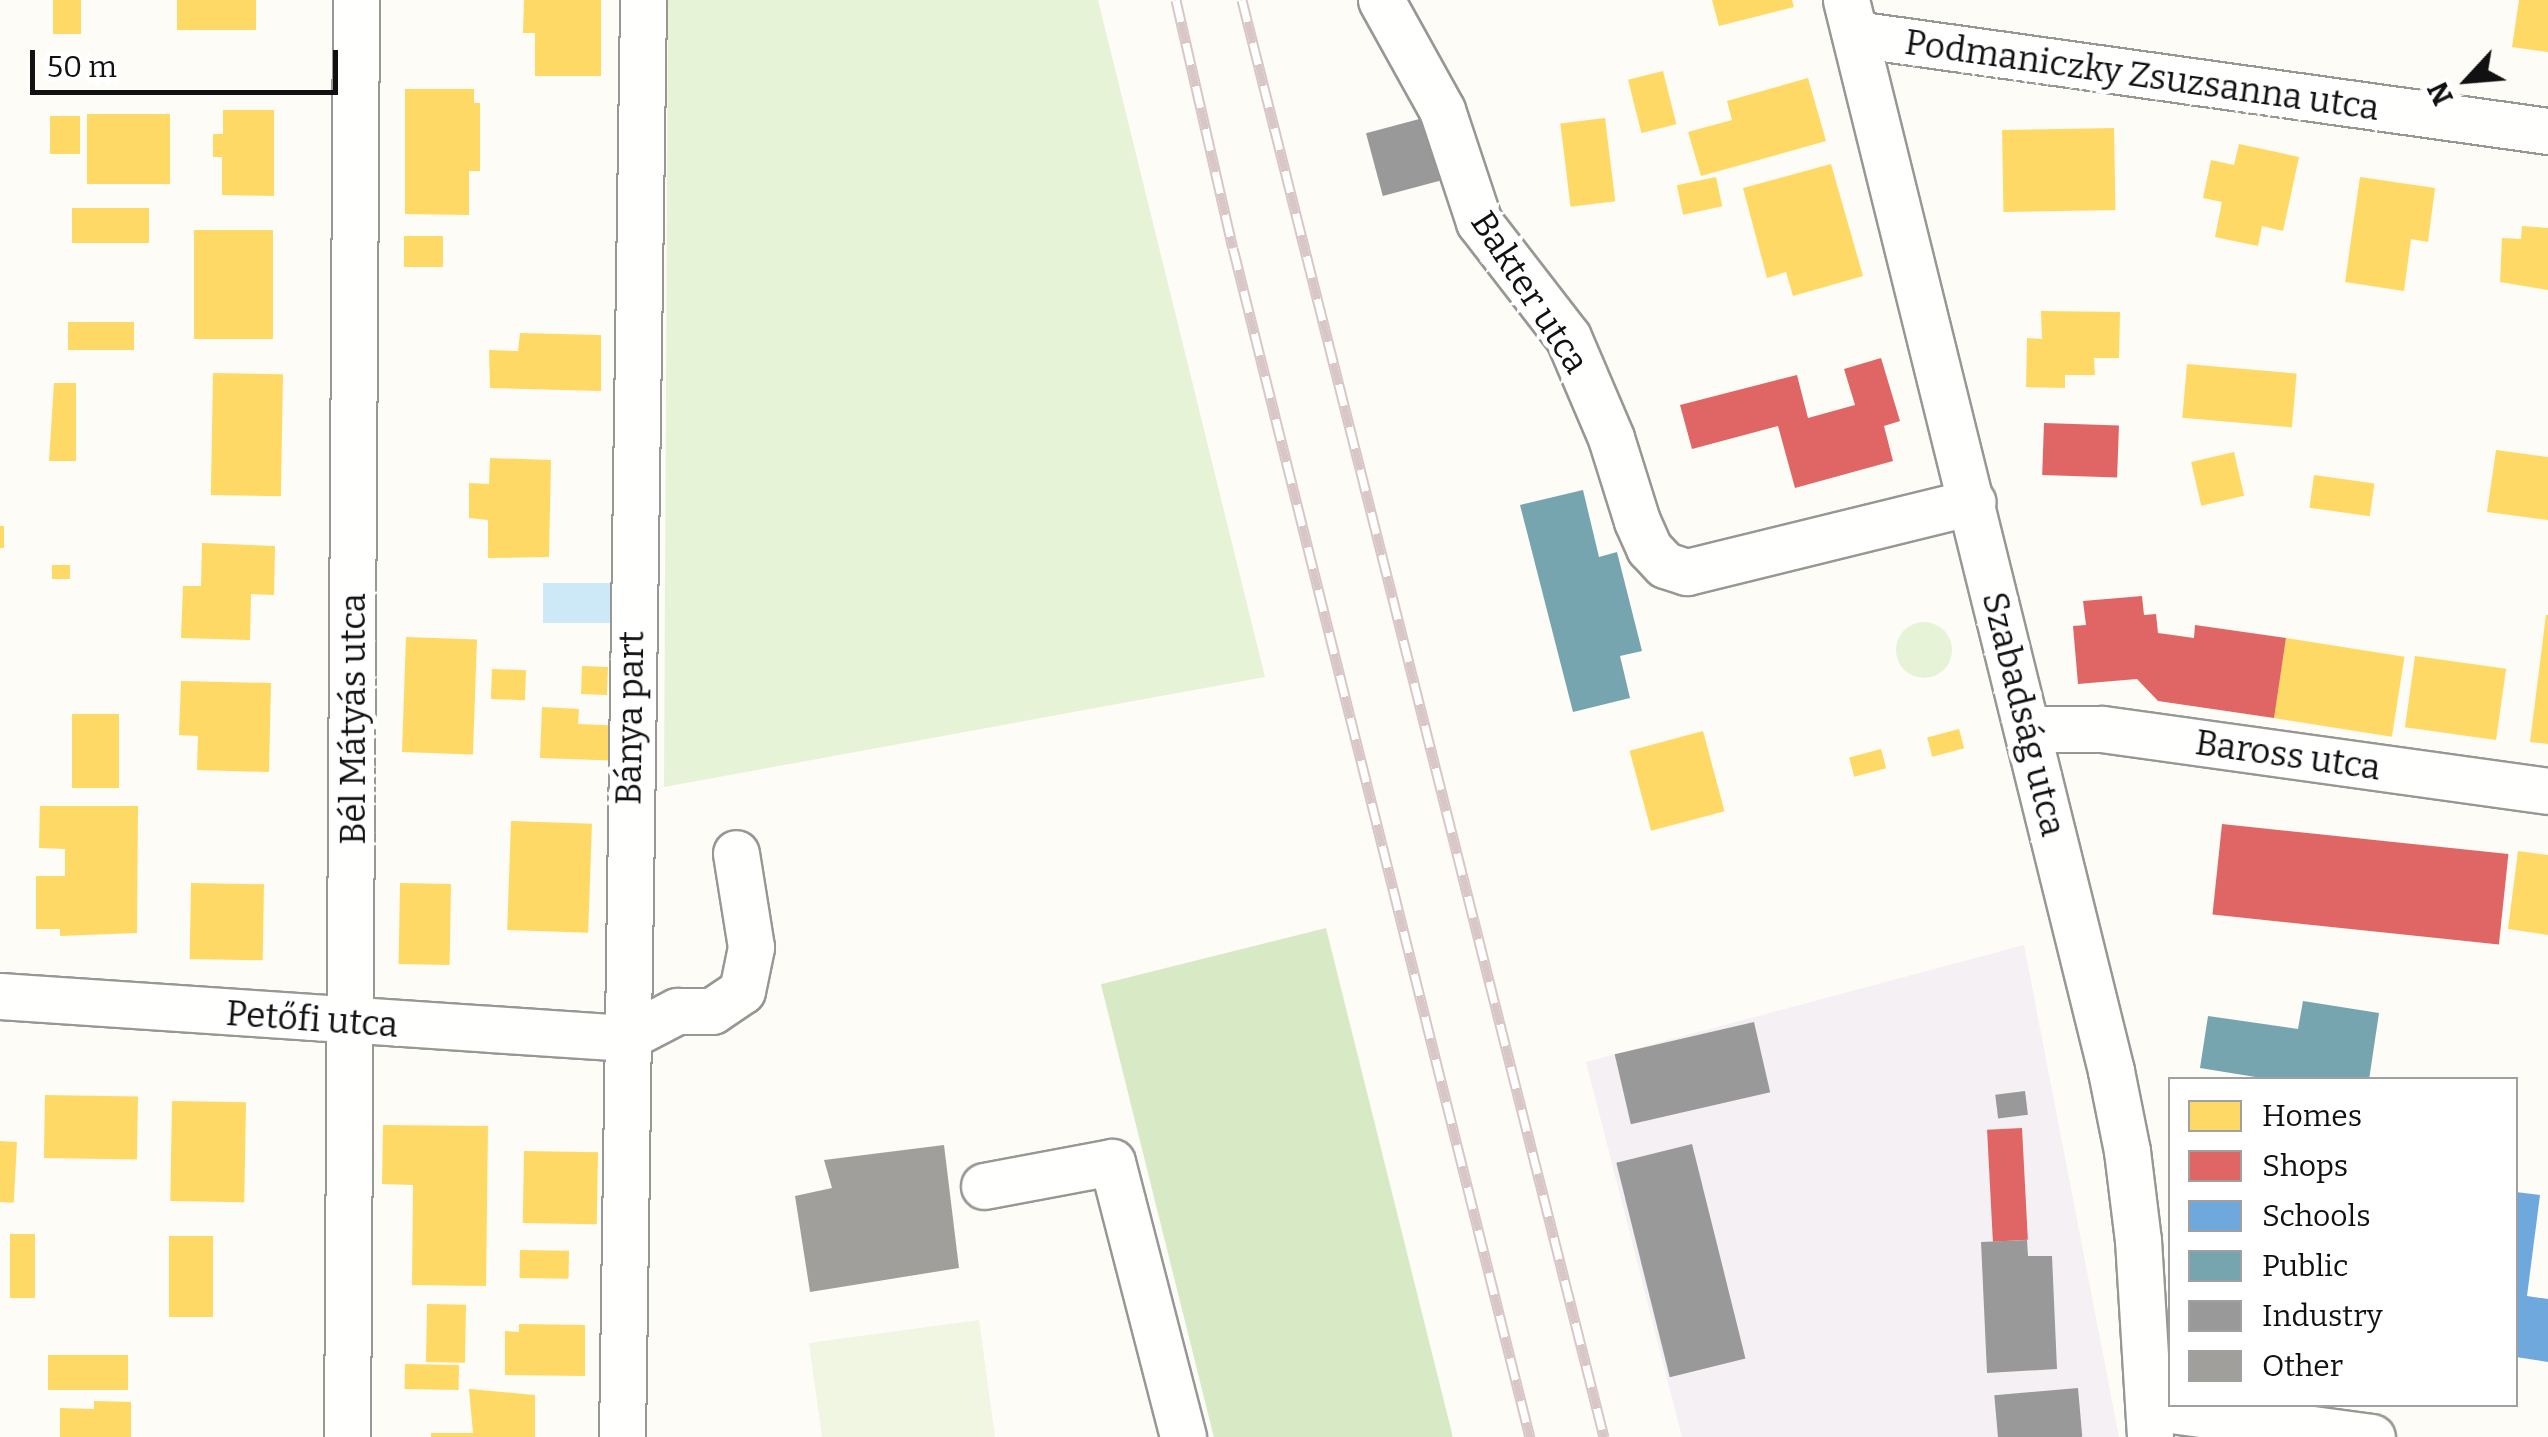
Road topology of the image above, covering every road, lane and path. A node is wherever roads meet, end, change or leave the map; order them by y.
1 (356, 0) edge
2 (643, 0) edge
3 (1382, 0) edge
4 (1850, 17) edge
5 (2548, 131) edge
6 (1973, 502) junction
7 (2028, 728) junction
8 (2548, 791) edge
9 (736, 854) dead end
10 (0, 996) edge
11 (352, 1022) junction
12 (624, 1038) junction
13 (984, 1186) dead end
14 (2149, 1422) edge
15 (347, 1437) edge
16 (622, 1437) edge
17 (1183, 1437) edge
18 (2372, 1437) edge

1 - 11 street, Bél Mátyás utca
2 - 12 street, Bánya part
3 - 6 street, Bakter utca
4 - 5 street, Podmaniczky Zsuzsanna utca
4 - 6 street, Szabadság utca
6 - 7 street, Szabadság utca
7 - 8 street, Baross utca
7 - 14 street, Szabadság utca
9 - 12 street
10 - 11 street, Petőfi utca
11 - 12 street, Petőfi utca
11 - 15 street, Bél Mátyás utca
12 - 16 street, Bánya part
13 - 17 street
14 - 18 street

